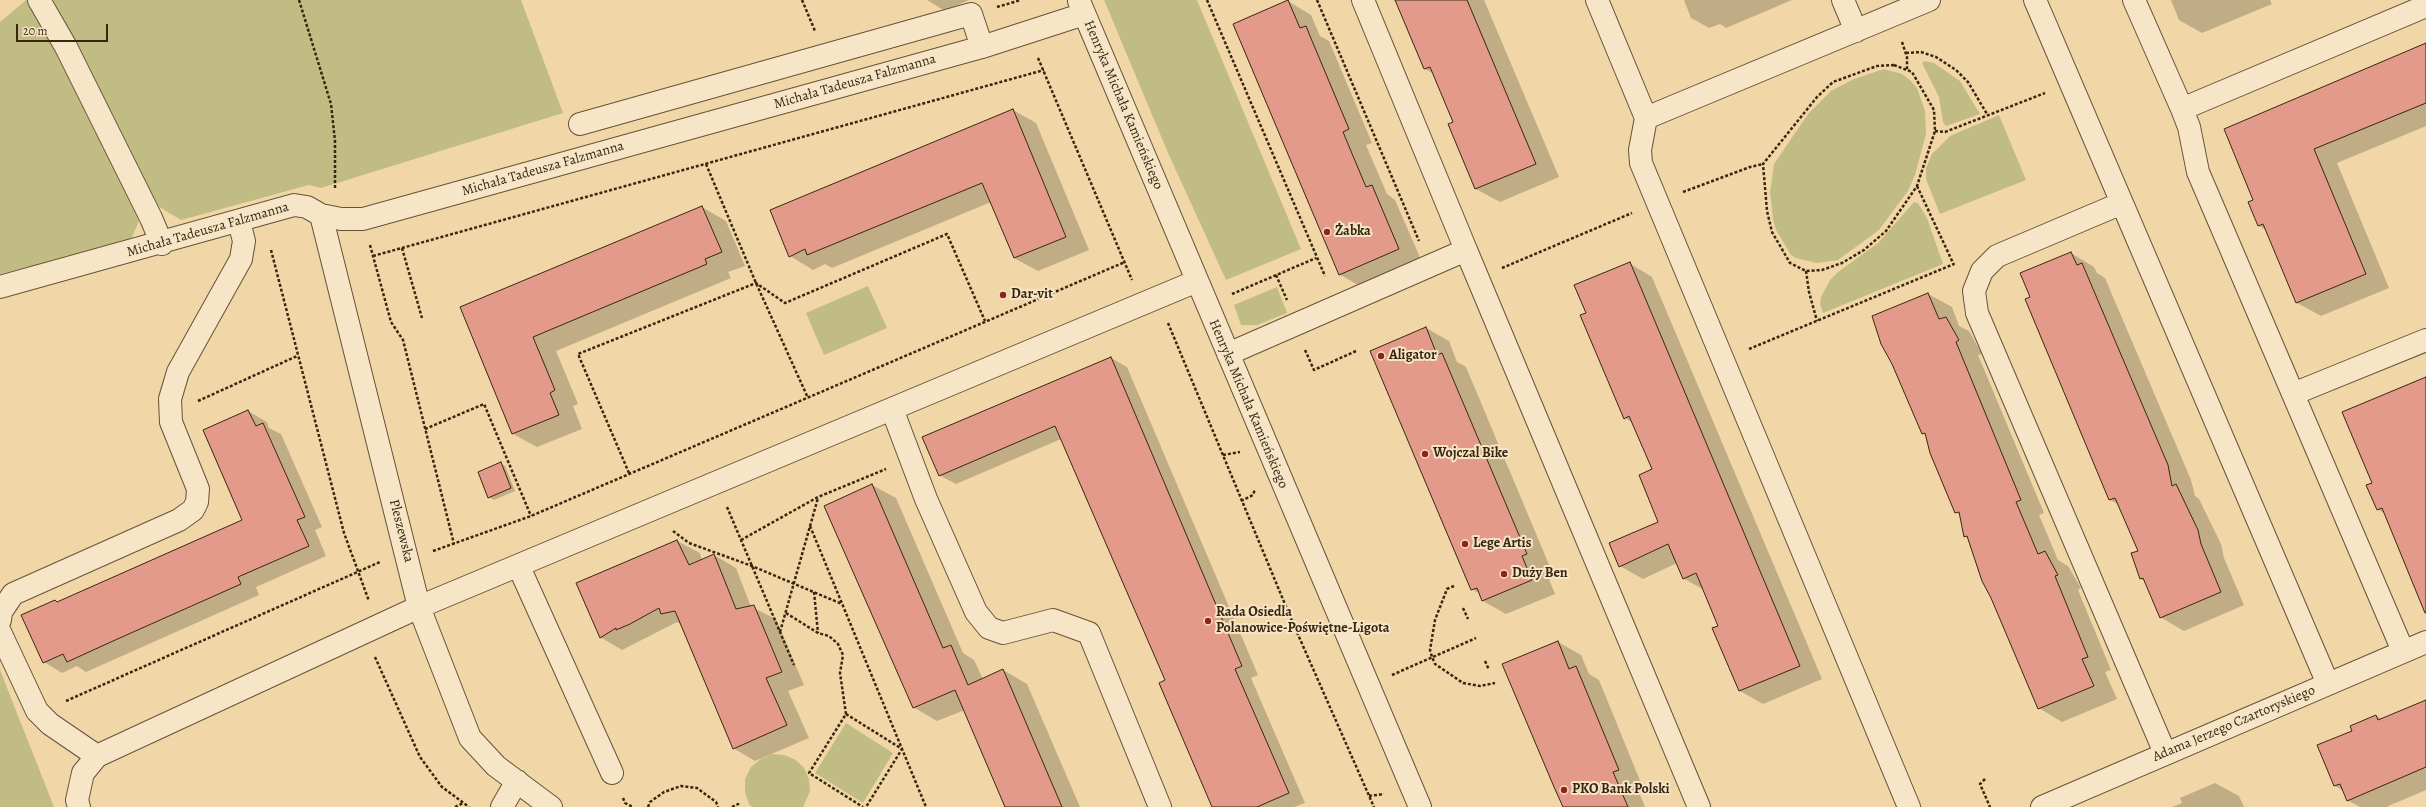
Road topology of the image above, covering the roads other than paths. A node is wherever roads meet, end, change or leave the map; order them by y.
1 (39, 0) edge
2 (1363, 0) edge
3 (1597, 0) edge
4 (1843, 0) edge
5 (1929, 0) edge
6 (2035, 0) edge
7 (2134, 0) edge
8 (2426, 6) edge
9 (1081, 7) edge
10 (1856, 30) junction
11 (982, 47) junction
12 (2182, 109) junction
13 (1646, 118) junction
14 (580, 124) dead end
15 (2122, 203) junction
16 (321, 214) junction
17 (239, 222) junction
18 (162, 244) junction
19 (1466, 250) junction
20 (1197, 281) junction
21 (0, 287) edge
22 (2426, 340) edge
23 (1228, 354) junction
24 (2294, 394) junction
25 (892, 409) junction
26 (519, 567) junction
27 (419, 607) junction
28 (0, 620) edge
29 (0, 632) edge
30 (2426, 642) edge
31 (2404, 651) junction
32 (2328, 684) junction
33 (2165, 753) junction
34 (97, 756) junction
35 (612, 773) dead end
36 (517, 781) junction
37 (79, 807) edge
38 (502, 807) edge
39 (551, 807) edge
40 (1160, 807) edge
41 (1420, 807) edge
42 (1699, 807) edge
43 (1909, 807) edge
44 (2042, 807) edge

1 - 18 street
2 - 19 street
3 - 13 street
4 - 10 street
5 - 10 street
6 - 15 street
7 - 12 street
8 - 12 street
9 - 11 street, Michała Tadeusza Falzmanna
9 - 20 street, Henryka Michała Kamieńskiego
10 - 13 street
11 - 14 street
11 - 16 street, Michała Tadeusza Falzmanna
12 - 24 street
13 - 43 street
15 - 32 street
15 - 33 street
16 - 17 street, Michała Tadeusza Falzmanna
16 - 27 street, Pleszewska
17 - 18 street, Michała Tadeusza Falzmanna
17 - 28 street
18 - 21 street, Michała Tadeusza Falzmanna
19 - 23 street
19 - 42 street
20 - 23 street, Henryka Michała Kamieńskiego
20 - 25 street
22 - 24 street
23 - 41 street, Henryka Michała Kamieńskiego
24 - 31 street
25 - 26 street
25 - 40 street
26 - 27 street
26 - 35 street
27 - 34 street
27 - 36 street, Pleszewska
29 - 34 street
30 - 31 street, Adama Jerzego Czartoryskiego
31 - 32 street, Adama Jerzego Czartoryskiego
32 - 33 street, Adama Jerzego Czartoryskiego
33 - 44 street, Adama Jerzego Czartoryskiego
34 - 37 street
36 - 38 street
36 - 39 street, Pleszewska

